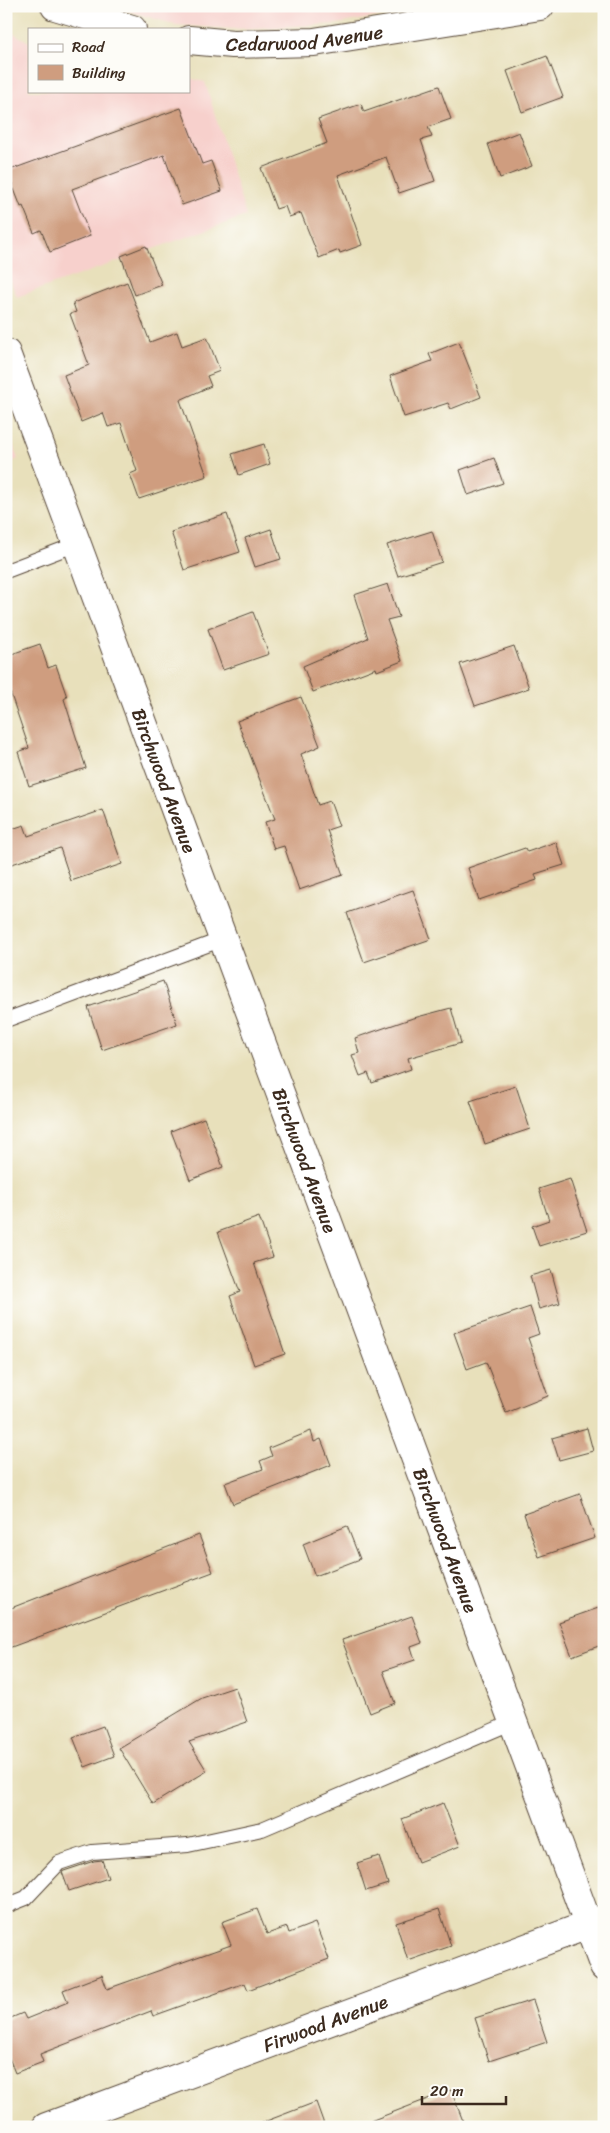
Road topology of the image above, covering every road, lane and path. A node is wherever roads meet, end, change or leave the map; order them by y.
1 (55, 6) edge
2 (540, 6) edge
3 (129, 28) edge
4 (190, 40) edge
5 (6, 353) edge
6 (77, 544) junction
7 (6, 571) edge
8 (223, 939) junction
9 (6, 1020) edge
10 (513, 1722) junction
11 (6, 1906) edge
12 (596, 1922) edge
13 (604, 1967) edge
14 (46, 2127) edge

1 - 3 street
2 - 4 street, Cedarwood Avenue
5 - 6 street, Birchwood Avenue
6 - 7 lane
6 - 8 street, Birchwood Avenue
8 - 9 lane
8 - 10 street, Birchwood Avenue
10 - 11 lane
10 - 12 street, Birchwood Avenue
12 - 13 street, Birchwood Avenue
12 - 14 street, Firwood Avenue

